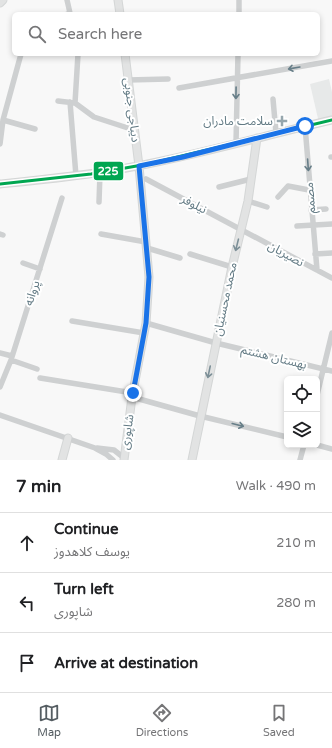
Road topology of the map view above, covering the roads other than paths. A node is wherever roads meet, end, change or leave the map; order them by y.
1 (67, 0) edge
2 (118, 0) edge
3 (239, 0) edge
4 (70, 12) edge
5 (120, 12) edge
6 (239, 12) edge
7 (20, 56) edge
8 (78, 56) edge
9 (125, 56) edge
10 (238, 56) edge
11 (332, 61) edge
12 (168, 78) dead end
13 (237, 78) junction
14 (128, 80) junction
15 (179, 88) dead end
16 (273, 99) dead end
17 (58, 101) dead end
18 (72, 103) junction
19 (3, 120) junction
20 (332, 120) edge
21 (305, 126) junction
22 (35, 129) dead end
23 (134, 130) junction
24 (276, 133) junction
25 (257, 138) junction
26 (236, 143) junction
27 (0, 144) edge
28 (139, 166) junction
29 (100, 173) junction
30 (76, 176) junction
31 (146, 179) dead end
32 (251, 179) junction
33 (0, 184) edge
34 (219, 187) dead end
35 (309, 190) junction
36 (278, 197) dead end
37 (62, 198) dead end
38 (99, 202) dead end
39 (248, 202) junction
40 (267, 207) dead end
41 (326, 209) dead end
42 (311, 210) junction
43 (332, 224) edge
44 (312, 225) junction
45 (297, 226) dead end
46 (241, 229) junction
47 (101, 234) dead end
48 (146, 245) junction
49 (332, 253) edge
50 (190, 254) dead end
51 (315, 254) junction
52 (180, 258) dead end
53 (23, 263) dead end
54 (232, 267) junction
55 (40, 269) junction
56 (316, 270) junction
57 (332, 278) edge
58 (72, 321) dead end
59 (146, 323) junction
60 (144, 333) junction
61 (332, 333) edge
62 (331, 341) edge
63 (216, 343) junction
64 (0, 353) edge
65 (11, 358) junction
66 (37, 369) dead end
67 (324, 369) junction
68 (332, 371) edge
69 (40, 378) dead end
70 (320, 384) edge
71 (0, 387) edge
72 (132, 395) junction
73 (0, 416) edge
74 (200, 416) junction
75 (284, 436) edge
76 (68, 438) junction
77 (320, 446) edge
78 (95, 448) junction
79 (303, 448) edge
80 (332, 448) edge
81 (123, 459) edge
82 (62, 460) edge
83 (113, 460) edge
84 (192, 460) edge
85 (300, 460) edge

1 - 4 street
2 - 5 street
3 - 6 street
7 - 19 street
8 - 18 street
9 - 14 street, دیباجی جنوبی
10 - 13 street
11 -> 13 street
12 - 14 street
13 - 15 street
13 -> 26 street
14 - 23 street, دیباجی جنوبی
16 - 24 street
17 - 18 street
18 - 23 street
18 - 30 street
19 - 22 street
19 - 27 street
20 - 21 street
21 - 24 street
21 -> 35 street, مصمم
23 - 28 street, دیباجی جنوبی
24 - 25 street
25 - 26 street
25 - 32 street, محمد محسنیان
26 - 28 street
28 - 29 street
28 - 48 street, شاپوری
29 - 30 street
29 - 38 street
30 - 33 street
31 - 46 street, نیلوفر
32 - 34 street
32 - 39 street, محمد محسنیان
35 - 36 street
35 - 42 street, مصمم
37 - 55 street, پروانه
39 - 40 street
39 - 46 street, محمد محسنیان
41 - 42 street
42 - 44 street, مصمم
43 - 44 street
44 - 45 street
44 - 51 street, مصمم
46 -> 54 street, محمد محسنیان
46 - 56 street, نصیریان
47 - 48 street
48 - 52 street
48 - 59 street, شاپوری
49 - 51 street
50 - 54 street
51 - 56 street, مصمم
53 - 55 street
54 - 63 street, محمد محسنیان
55 - 65 street, پروانه
56 - 57 street, نصیریان
58 - 60 street
59 - 60 street, شاپوری
59 - 63 street, بهستان هشتم
60 - 72 street, شاپوری
61 - 62 street
62 - 67 street
63 - 67 street, بهستان هشتم
63 -> 74 street, محمد محسنیان
64 - 65 street
65 - 66 street
65 - 71 street, پروانه
67 - 68 street, بهستان هشتم
67 - 70 street
69 - 72 street
72 - 74 street
72 - 81 street, شاپوری
73 - 76 street
74 -> 75 street
74 - 84 street, محمد محسنیان
76 - 78 street
76 - 82 street
77 - 80 street
78 - 81 street
78 - 83 street
79 - 85 street

